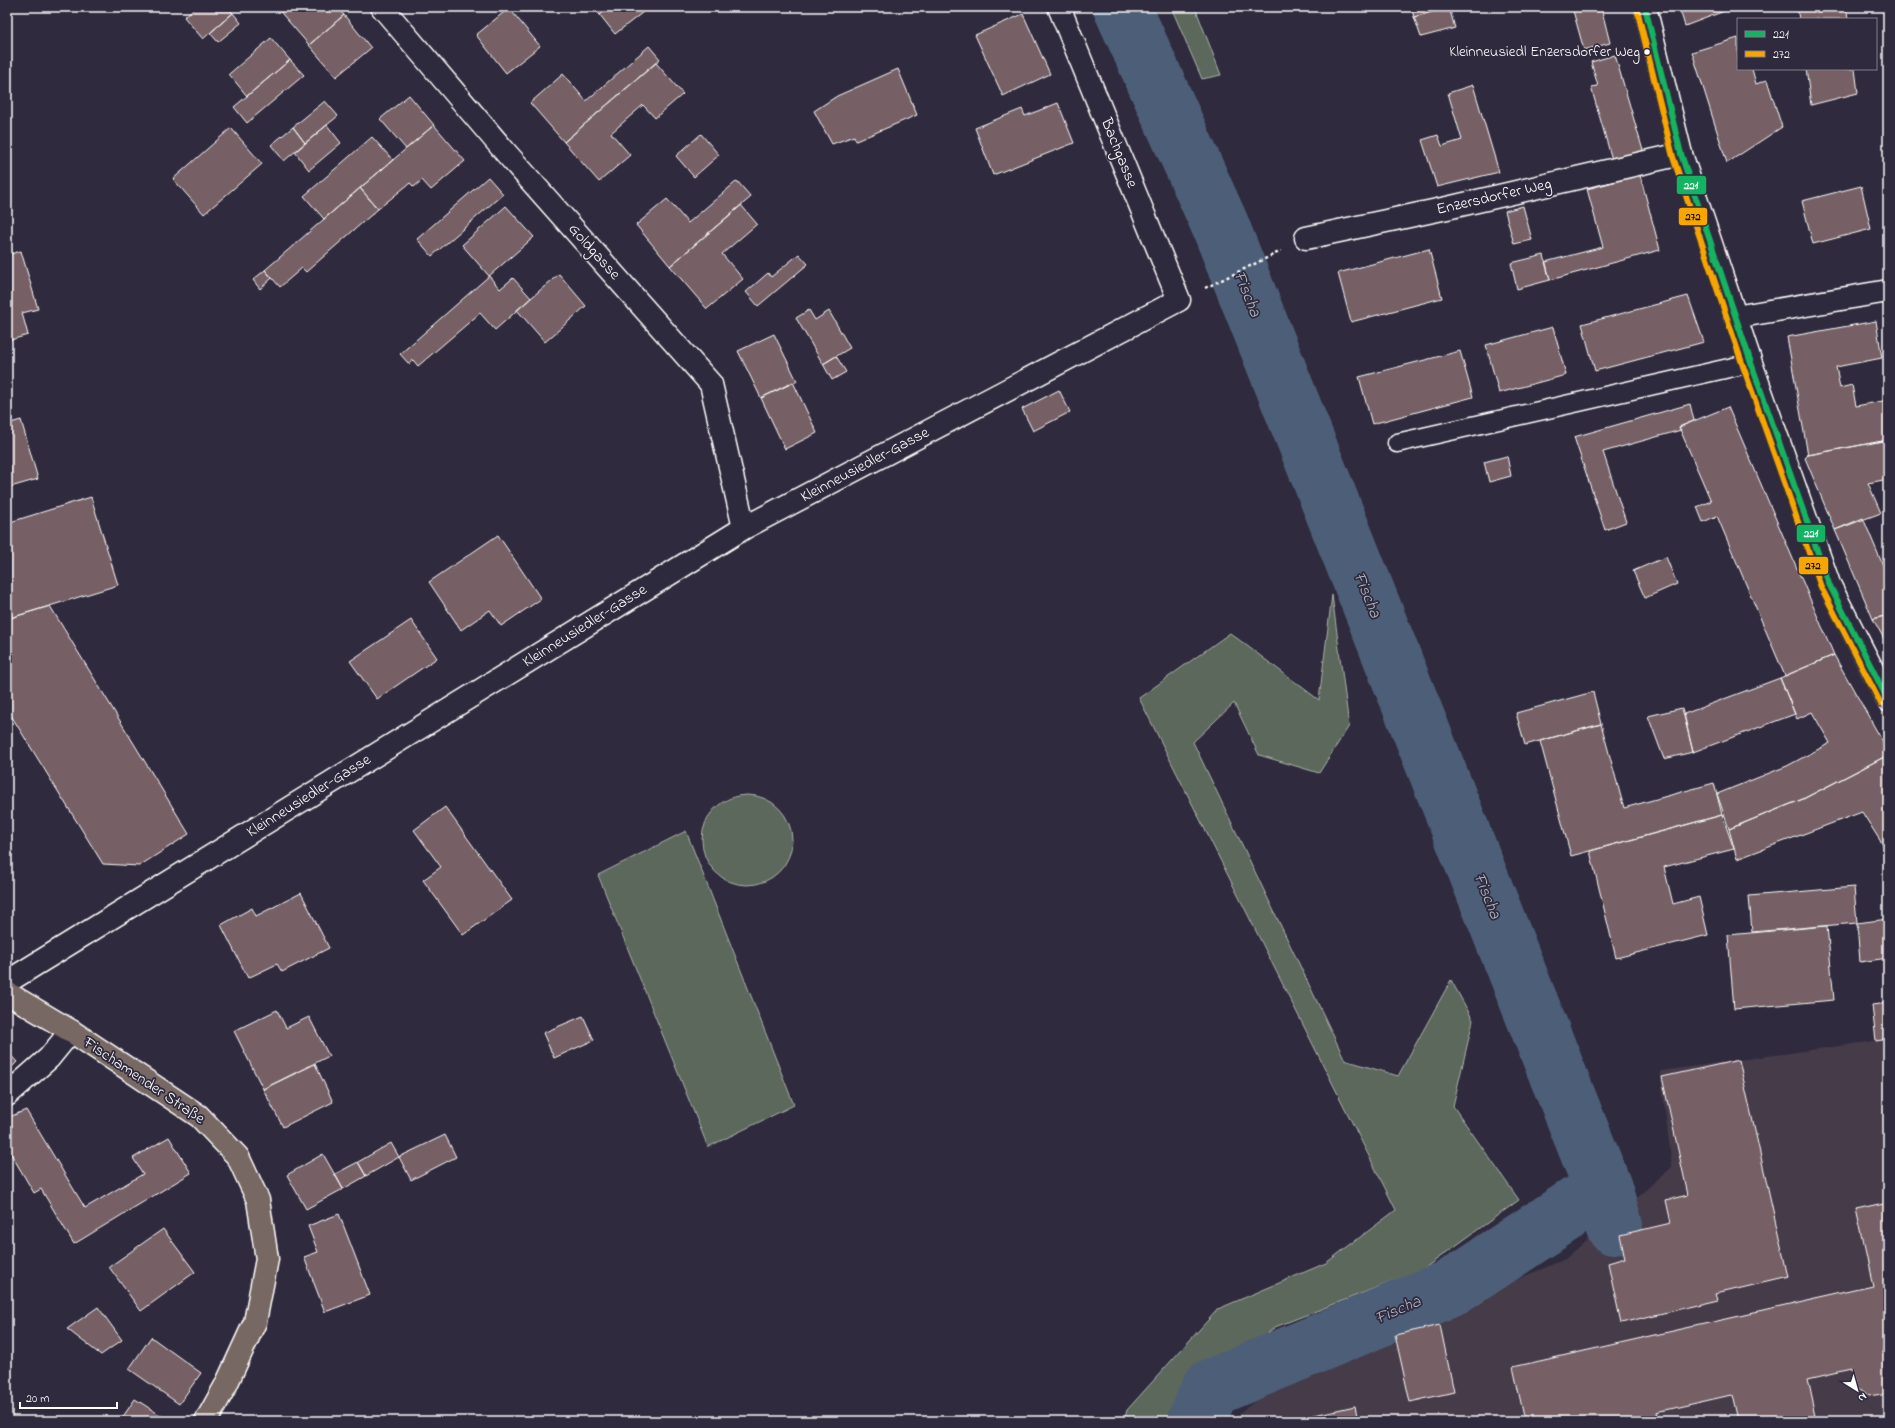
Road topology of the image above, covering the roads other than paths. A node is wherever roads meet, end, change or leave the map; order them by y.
1 (382, 7) edge
2 (1059, 7) edge
3 (1644, 7) edge
4 (1681, 154) junction
5 (1306, 238) dead end
6 (1888, 291) edge
7 (1179, 300) joint
8 (1735, 317) junction
9 (1751, 363) junction
10 (1397, 442) dead end
11 (744, 528) junction
12 (1888, 700) edge
13 (7, 982) edge
14 (7, 993) edge
15 (70, 1031) junction
16 (7, 1096) edge
17 (206, 1421) edge

1 - 11 street, Goldgasse
2 - 7 street, Bachgasse
3 - 4 street
4 - 5 street, Enzersdorfer Weg
4 - 8 street
6 - 8 street
7 - 11 street, Kleinneusiedler-Gasse
8 - 9 street
9 - 10 lane
9 - 12 street
11 - 13 street, Kleinneusiedler-Gasse
14 - 15 main road, Fischamender Straße
15 - 16 street
15 - 17 main road, Fischamender Straße

